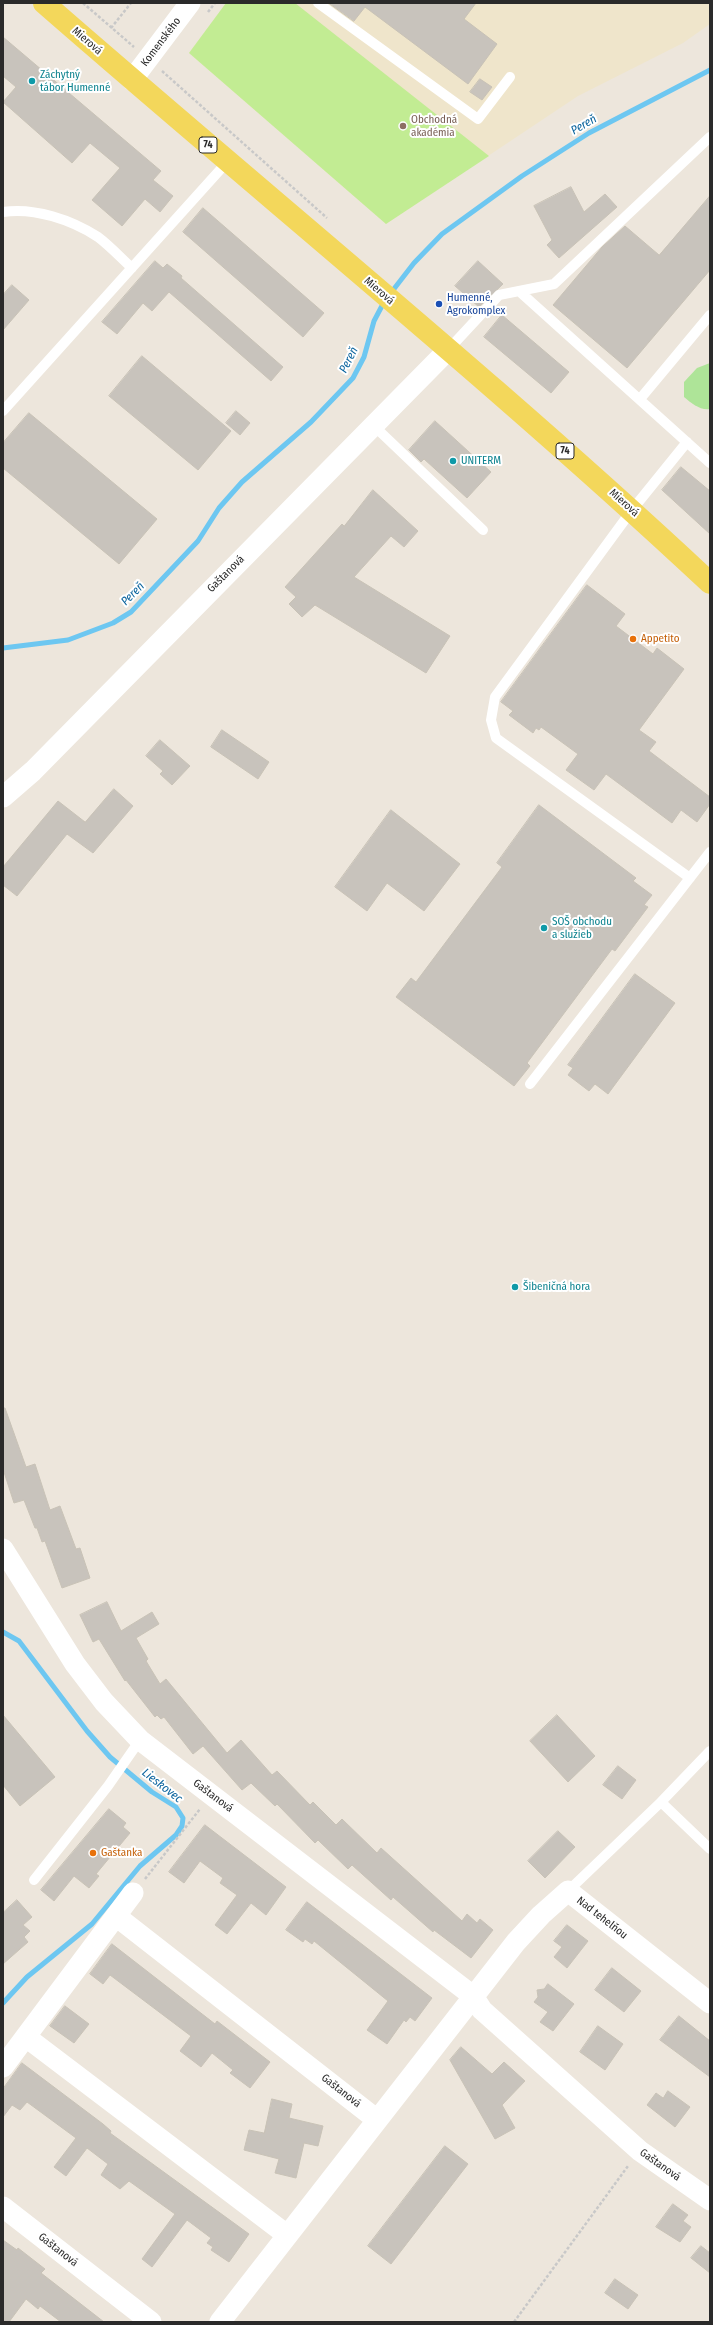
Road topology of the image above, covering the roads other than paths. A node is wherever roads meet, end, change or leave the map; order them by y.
1 (44, 3) edge
2 (318, 3) edge
3 (183, 6) edge
4 (510, 77) dead end
5 (132, 80) junction
6 (710, 137) edge
7 (228, 161) junction
8 (3, 212) edge
9 (132, 268) junction
10 (519, 291) junction
11 (710, 315) edge
12 (448, 350) junction
13 (640, 399) junction
14 (3, 411) edge
15 (374, 425) junction
16 (687, 442) junction
17 (710, 462) edge
18 (632, 510) junction
19 (483, 530) dead end
20 (710, 583) edge
21 (3, 797) edge
22 (710, 852) edge
23 (690, 878) junction
24 (530, 1084) dead end
25 (3, 1548) edge
26 (140, 1740) junction
27 (710, 1751) edge
28 (661, 1802) junction
29 (710, 1849) edge
30 (34, 1880) dead end
31 (568, 1891) junction
32 (133, 1893) road end
33 (116, 1916) junction
34 (473, 1996) junction
35 (710, 2003) edge
36 (26, 2037) junction
37 (3, 2067) edge
38 (376, 2119) junction
39 (710, 2200) edge
40 (3, 2207) edge
41 (287, 2235) junction
42 (151, 2322) edge
43 (220, 2322) edge

1 - 5 main road, Mierová / 74
2 - 4 lane
3 - 5 street, Komenského
5 - 7 main road, Mierová / 74
6 - 10 lane
7 - 9 lane
7 - 12 main road, Mierová / 74
8 - 9 lane
9 - 14 lane
10 - 12 lane
10 - 13 lane
11 - 13 lane
12 - 15 street, Gaštanová
12 - 18 main road, Mierová / 74
13 - 16 lane
15 - 19 lane
15 - 21 street, Gaštanová
16 - 17 lane
16 - 18 lane
18 - 20 main road, Mierová / 74
18 - 23 lane
22 - 23 lane
23 - 24 lane
25 - 26 street, Gaštanová
26 - 30 lane
26 - 34 street, Gaštanová
27 - 28 lane
28 - 29 lane
28 - 31 lane
31 - 34 street, Nad tehelňou
31 - 35 street, Nad tehelňou
32 - 33 street
33 - 36 street
33 - 38 street, Gaštanová
34 - 38 street
34 - 39 street, Gaštanová
36 - 37 street
36 - 41 street
38 - 41 street
40 - 42 street, Gaštanová
41 - 43 street

